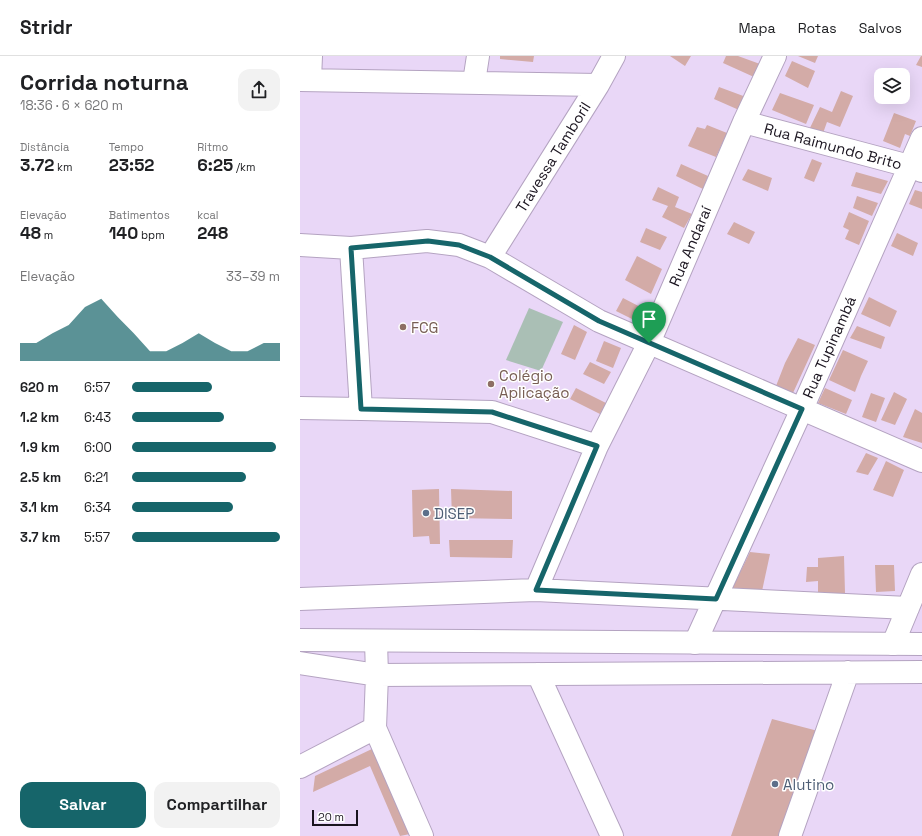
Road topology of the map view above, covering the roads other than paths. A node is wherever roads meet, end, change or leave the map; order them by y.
1 (311, 56) edge
2 (478, 56) edge
3 (614, 56) edge
4 (775, 56) edge
5 (305, 79) edge
6 (474, 82) junction
7 (598, 85) junction
8 (744, 122) junction
9 (922, 138) edge
10 (915, 169) edge
11 (300, 245) edge
12 (351, 248) junction
13 (490, 257) junction
14 (649, 343) junction
15 (300, 408) edge
16 (361, 409) junction
17 (802, 409) junction
18 (597, 446) junction
19 (922, 461) edge
20 (922, 574) edge
21 (536, 590) junction
22 (300, 599) edge
23 (716, 599) junction
24 (908, 608) junction
25 (300, 640) edge
26 (376, 641) junction
27 (695, 643) junction
28 (893, 644) junction
29 (922, 644) edge
30 (300, 664) edge
31 (848, 672) junction
32 (922, 672) edge
33 (538, 674) junction
34 (377, 675) junction
35 (376, 728) junction
36 (300, 767) edge
37 (422, 836) edge
38 (612, 836) edge
39 (790, 836) edge

1 - 5 main road
2 - 6 main road
3 - 7 main road, Travessa Tamboril
4 - 8 main road, Rua Andaraí
5 - 6 main road
6 - 7 main road
7 - 13 main road, Travessa Tamboril
8 - 10 main road, Rua Raimundo Brito
8 - 14 main road, Rua Andaraí
9 - 10 main road, Rua Tupinambá
10 - 17 main road, Rua Tupinambá
11 - 12 main road
12 - 13 main road
12 - 16 main road
13 - 14 main road
14 - 17 main road
14 - 18 main road, Rua Andaraí
15 - 16 main road
16 - 18 main road
17 - 19 main road
17 - 23 main road, Rua Tupinambá
18 - 21 main road, Rua Andaraí
20 - 24 main road
21 - 22 main road
21 - 23 main road
23 - 24 main road
23 - 27 main road, Rua Tupinambá
24 - 28 main road
25 - 26 main road
26 - 27 main road
26 - 34 main road
27 - 28 main road
28 - 29 main road
30 - 34 main road
31 - 32 main road
31 - 33 main road
31 - 39 main road
33 - 34 main road
33 - 38 main road
34 - 35 main road
35 - 36 main road
35 - 37 main road

